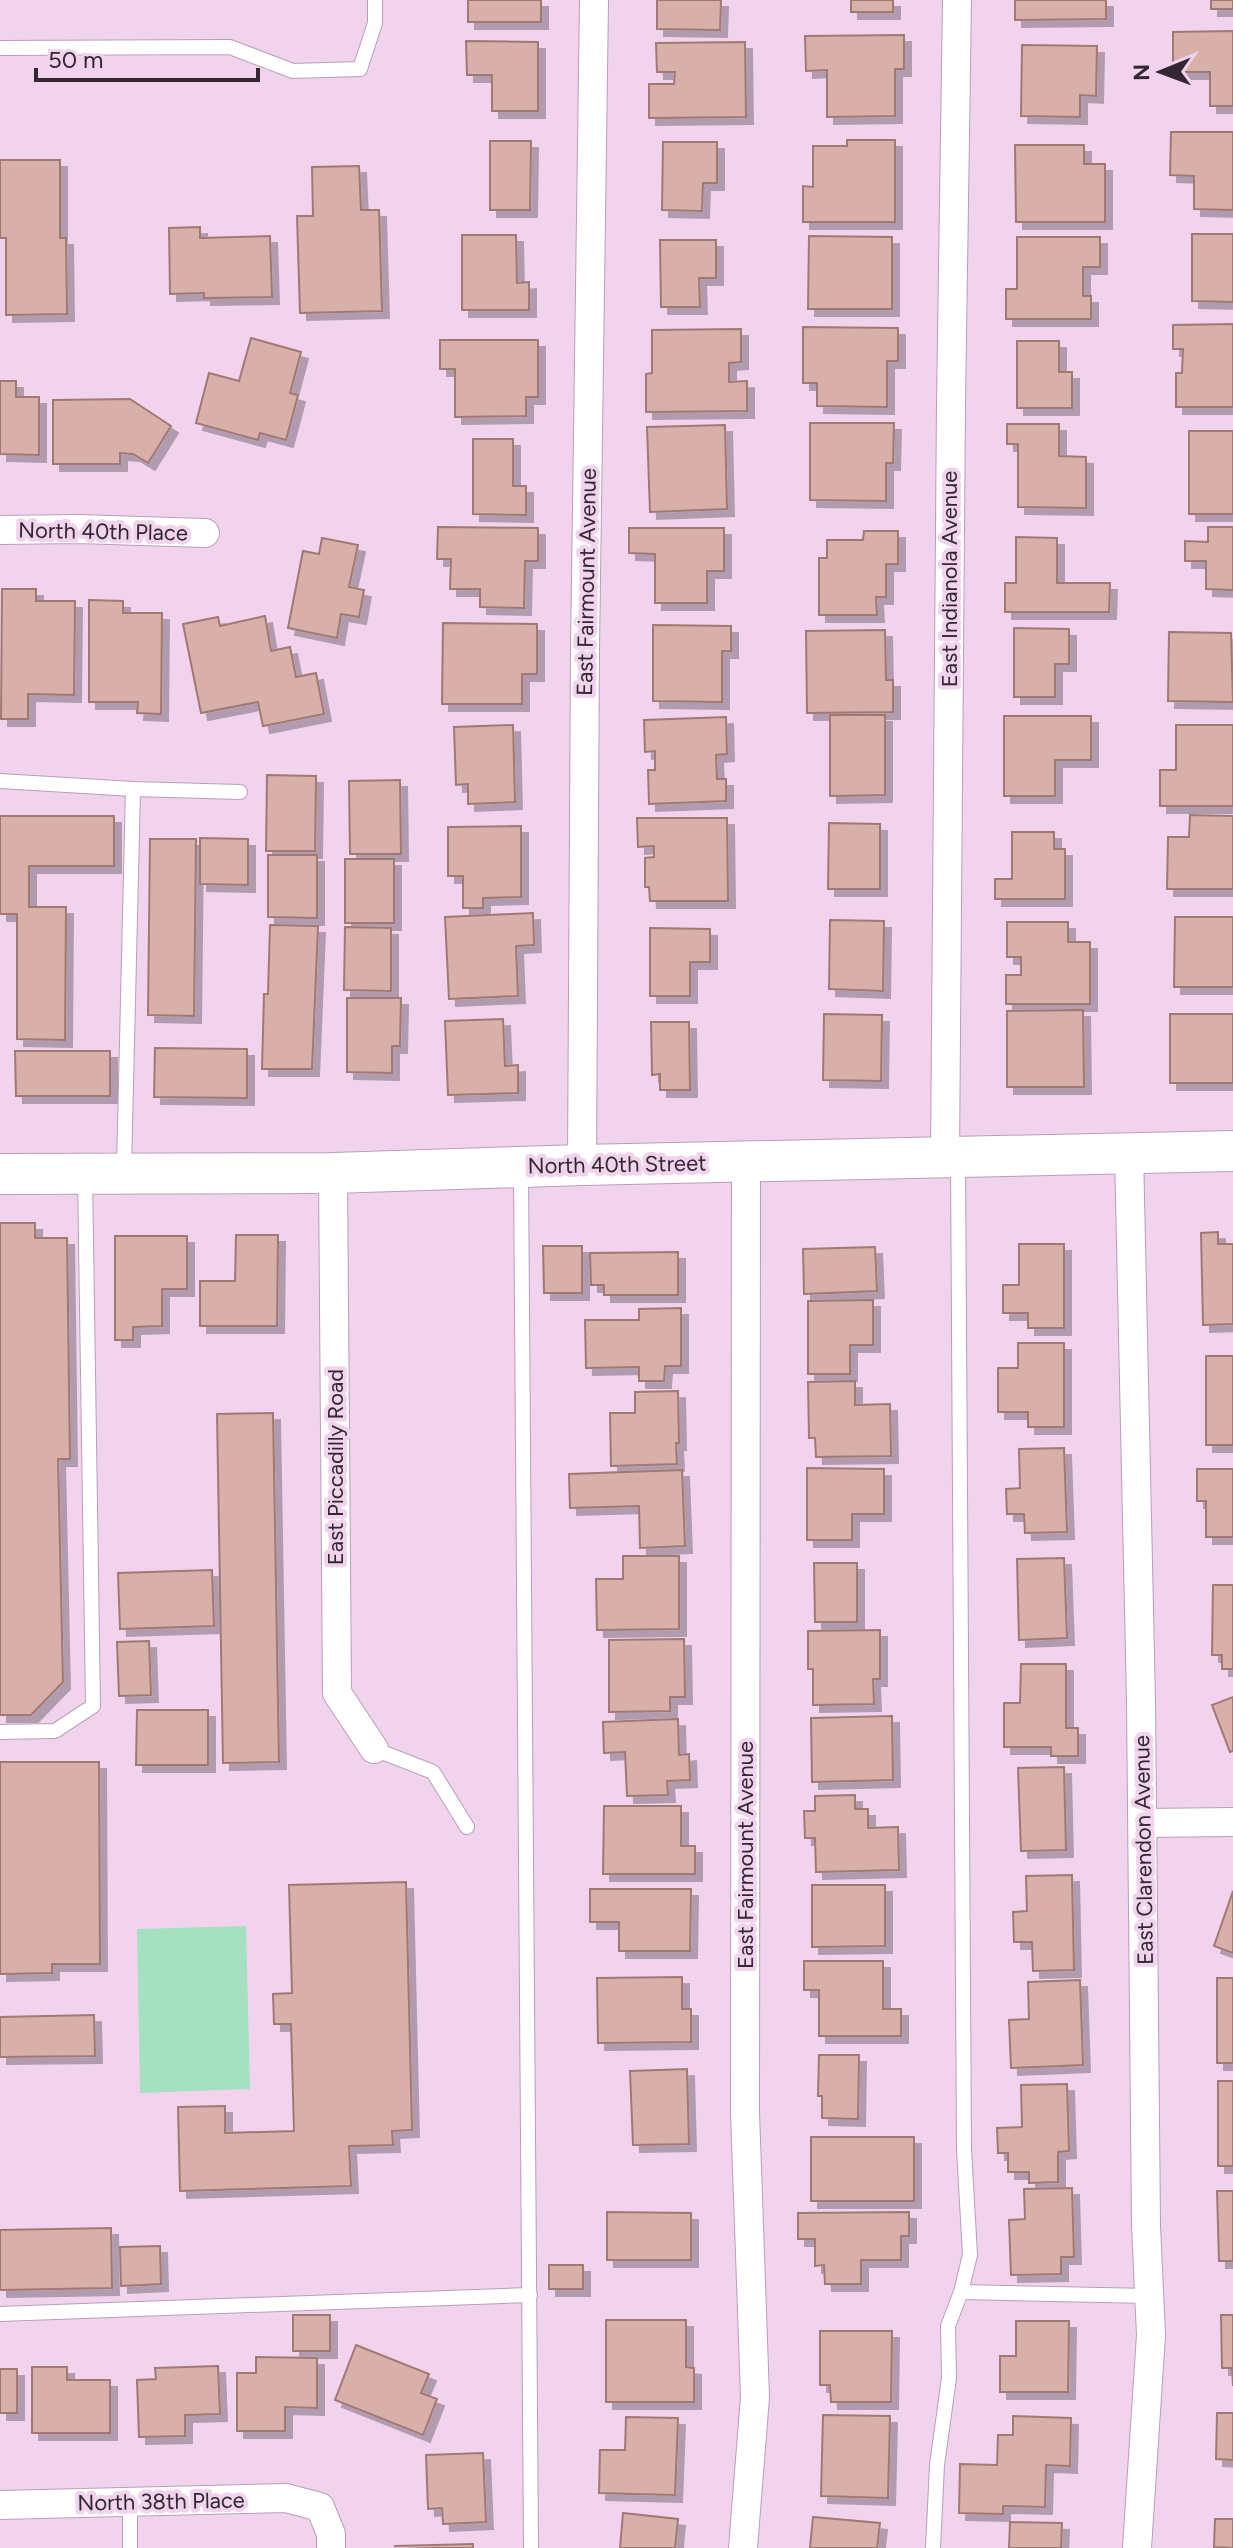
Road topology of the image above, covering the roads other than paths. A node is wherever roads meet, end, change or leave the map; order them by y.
1 (375, 0) edge
2 (594, 0) edge
3 (957, 0) edge
4 (0, 48) edge
5 (0, 530) edge
6 (205, 533) dead end
7 (0, 781) edge
8 (133, 789) junction
9 (240, 792) dead end
10 (1233, 1151) edge
11 (1129, 1152) junction
12 (952, 1158) junction
13 (746, 1161) junction
14 (582, 1165) junction
15 (521, 1166) junction
16 (333, 1173) junction
17 (0, 1174) edge
18 (85, 1174) junction
19 (124, 1174) junction
20 (0, 1732) edge
21 (374, 1749) joint
22 (1233, 1822) edge
23 (1143, 1823) junction
24 (467, 1827) dead end
25 (961, 2292) junction
26 (530, 2295) junction
27 (1149, 2296) junction
28 (0, 2314) edge
29 (130, 2501) junction
30 (0, 2505) edge
31 (130, 2548) edge
32 (331, 2548) edge
33 (531, 2548) edge
34 (743, 2548) edge
35 (933, 2548) edge
36 (1137, 2548) edge

1 - 4 lane
2 - 14 street, East Fairmount Avenue
3 - 12 street, East Indianola Avenue
5 - 6 street, North 40th Place
7 - 8 lane
8 - 9 lane
8 - 19 lane
10 - 11 main road, North 40th Street
11 - 12 main road, North 40th Street
11 - 23 street, East Clarendon Avenue
12 - 13 main road, North 40th Street
12 - 25 lane
13 - 14 main road, North 40th Street
13 - 34 street, East Fairmount Avenue
14 - 15 main road, North 40th Street
15 - 16 main road, North 40th Street
15 - 26 lane
16 - 19 main road, North 40th Street
16 - 21 street, East Piccadilly Road
17 - 18 main road, North 40th Street
18 - 19 main road, North 40th Street
18 - 20 lane
21 - 24 lane
22 - 23 street
23 - 27 street, East Clarendon Avenue
25 - 27 lane
25 - 35 lane
26 - 28 lane
26 - 33 lane
27 - 36 street, East Clarendon Avenue
29 - 30 street, North 38th Place
29 - 31 lane
29 - 32 street, North 38th Place

